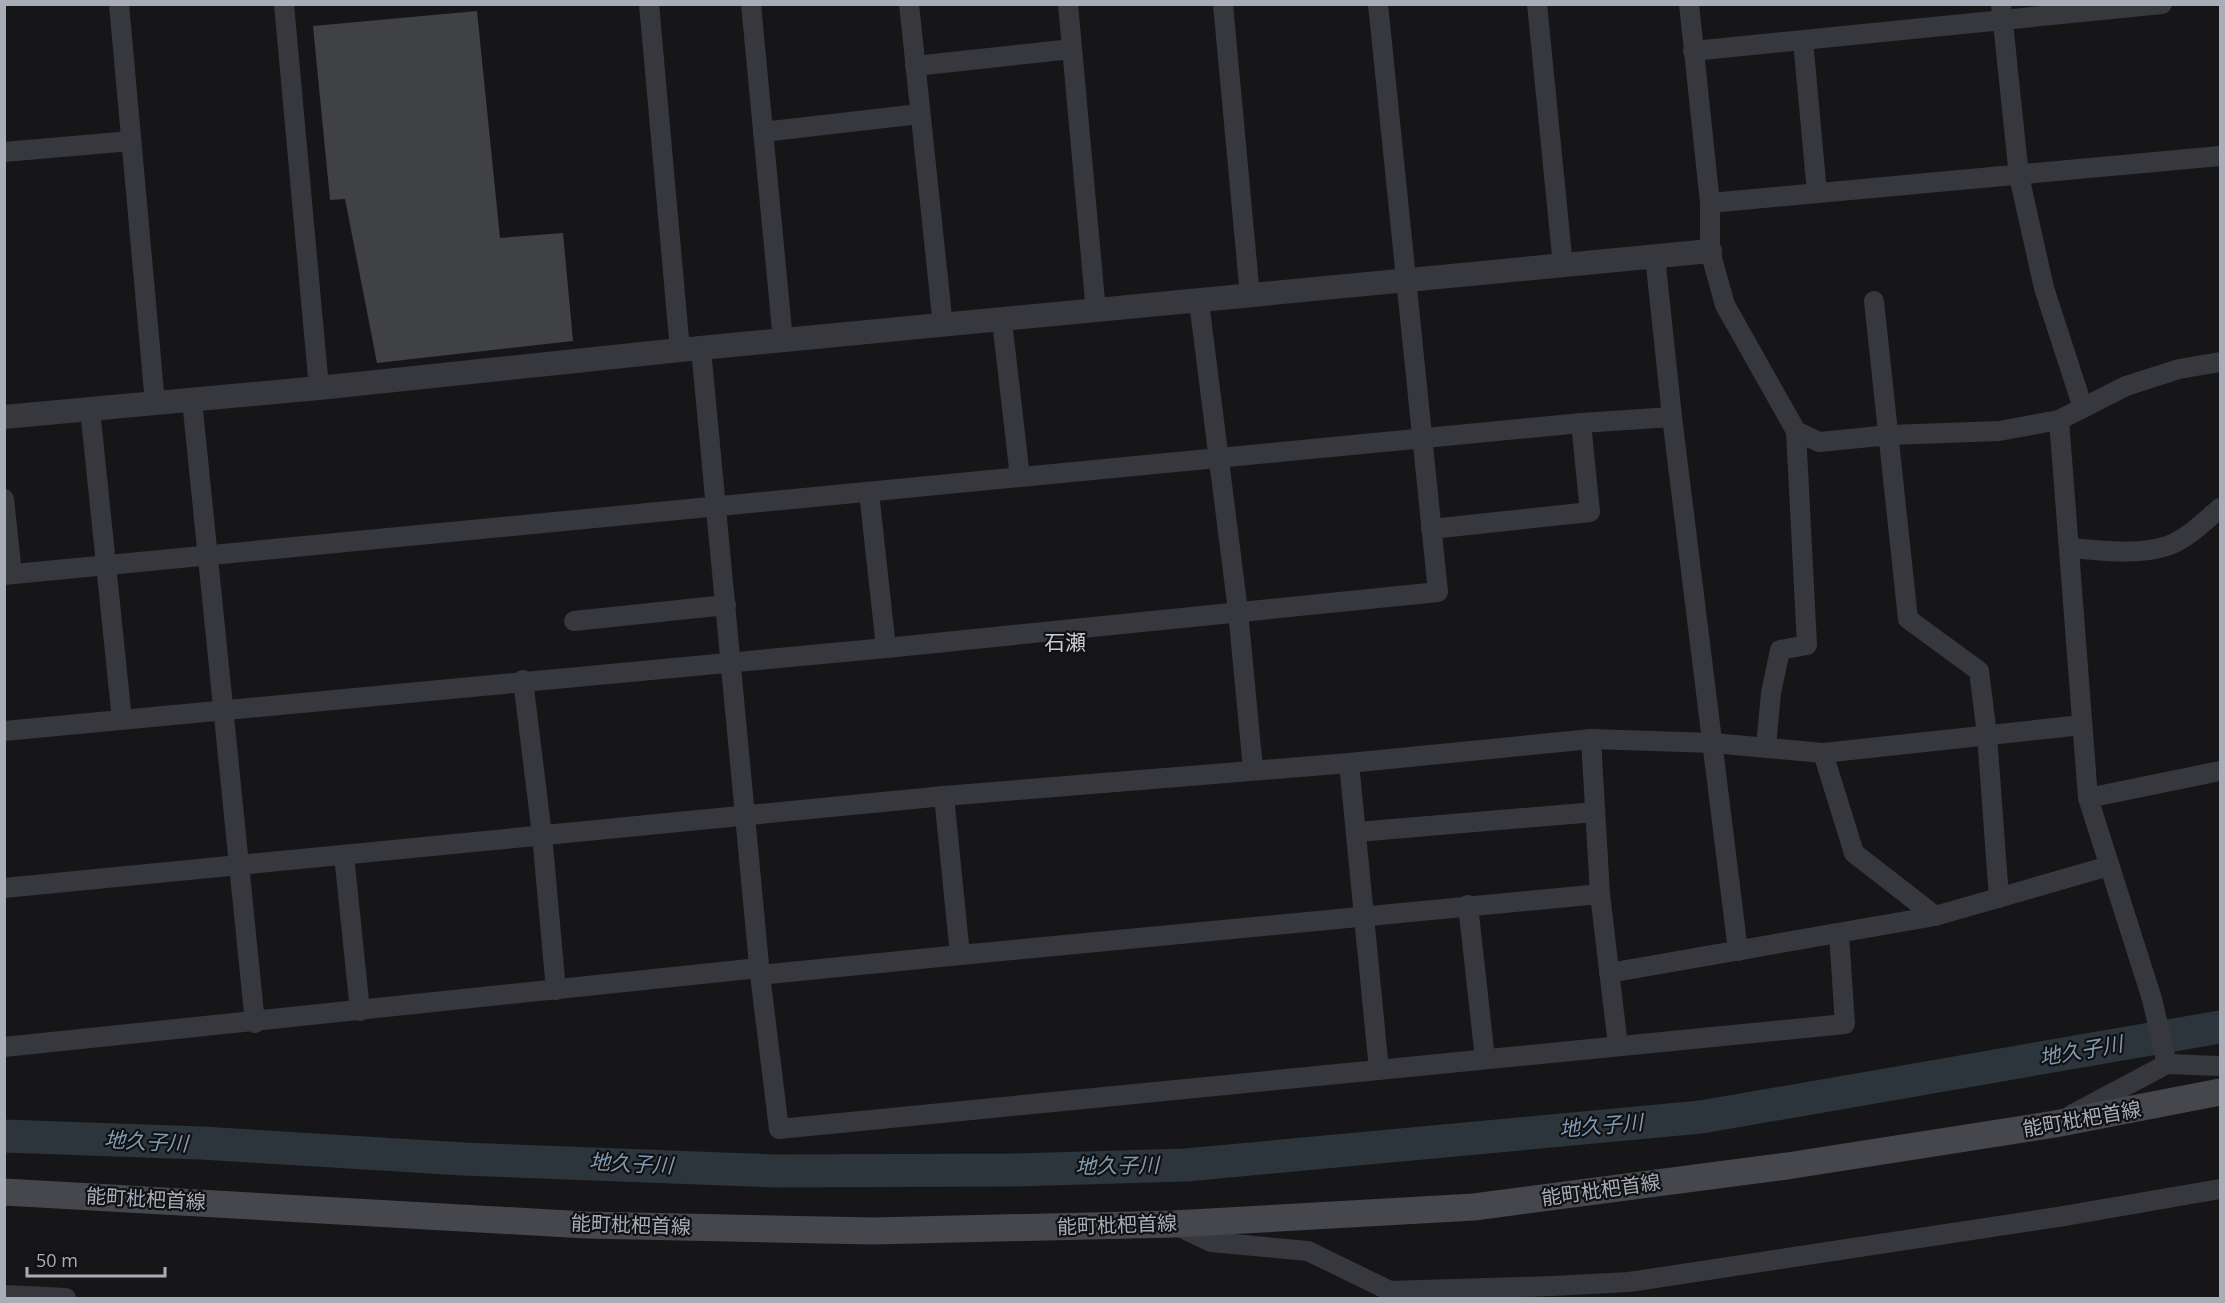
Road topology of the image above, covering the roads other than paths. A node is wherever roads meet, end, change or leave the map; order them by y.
1 (119, 4) edge
2 (284, 4) edge
3 (649, 4) edge
4 (751, 4) edge
5 (909, 4) edge
6 (1068, 4) edge
7 (1223, 4) edge
8 (1378, 4) edge
9 (1537, 4) edge
10 (1689, 4) edge
11 (2162, 4) edge
12 (2002, 12) edge
13 (1803, 40) junction
14 (1072, 49) junction
15 (1693, 51) junction
16 (915, 66) junction
17 (919, 114) junction
18 (763, 132) junction
19 (131, 141) junction
20 (4, 152) edge
21 (2220, 156) edge
22 (2019, 176) junction
23 (1816, 193) junction
24 (1710, 202) junction
25 (1710, 251) junction
26 (1655, 256) junction
27 (1563, 266) junction
28 (1405, 281) junction
29 (1250, 296) junction
30 (1874, 301) dead end
31 (1200, 302) junction
32 (1096, 312) junction
33 (1002, 321) junction
34 (943, 326) junction
35 (783, 341) junction
36 (690, 349) junction
37 (2220, 362) edge
38 (319, 388) junction
39 (192, 400) junction
40 (155, 403) junction
41 (2083, 408) junction
42 (90, 409) junction
43 (4, 417) edge
44 (1672, 417) junction
45 (2059, 420) junction
46 (1581, 423) junction
47 (1796, 431) junction
48 (1890, 435) junction
49 (1420, 438) junction
50 (1219, 457) junction
51 (1020, 477) junction
52 (869, 492) junction
53 (4, 499) edge
54 (715, 505) junction
55 (2220, 508) edge
56 (1431, 529) junction
57 (2069, 548) junction
58 (207, 556) junction
59 (105, 566) junction
60 (8, 575) edge
61 (726, 605) junction
62 (1238, 611) junction
63 (574, 621) dead end
64 (886, 648) junction
65 (732, 661) junction
66 (524, 680) junction
67 (225, 711) junction
68 (122, 720) junction
69 (2082, 725) junction
70 (4, 731) edge
71 (1987, 735) junction
72 (1591, 739) junction
73 (1713, 743) junction
74 (1766, 747) junction
75 (1822, 753) junction
76 (1349, 763) junction
77 (1253, 769) junction
78 (2220, 771) edge
79 (944, 796) junction
80 (2088, 798) junction
81 (1595, 812) junction
82 (747, 815) junction
83 (1357, 832) junction
84 (542, 836) junction
85 (344, 855) junction
86 (238, 866) junction
87 (2109, 866) junction
88 (4, 888) edge
89 (1600, 894) junction
90 (1999, 898) junction
91 (1468, 905) junction
92 (1935, 916) junction
93 (1365, 918) junction
94 (1839, 934) junction
95 (1738, 951) junction
96 (960, 955) junction
97 (760, 971) junction
98 (1609, 973) junction
99 (556, 990) junction
100 (360, 1011) junction
101 (255, 1023) junction
102 (1618, 1046) junction
103 (4, 1047) edge
104 (1485, 1059) junction
105 (2168, 1064) junction
106 (2220, 1066) edge
107 (1379, 1070) junction
108 (2220, 1092) edge
109 (2055, 1124) junction
110 (2220, 1189) edge
111 (4, 1192) edge
112 (1173, 1224) junction
113 (1629, 1282) junction
114 (4, 1295) edge
115 (66, 1299) edge
116 (1616, 1299) edge

1 - 19 street
2 - 38 street
3 - 36 street
4 - 18 street
5 - 16 street
6 - 14 street
7 - 29 street
8 - 28 street
9 - 27 street
10 - 15 street
11 - 12 street
12 - 13 street
12 - 22 street
13 - 15 street
13 - 23 street
14 - 16 street
14 - 32 street
15 - 24 street
16 - 17 street
17 - 18 street
17 - 34 street
18 - 35 street
19 - 20 street
19 - 40 street
21 - 22 street
22 - 23 street
22 - 41 street
23 - 24 street
24 - 25 street
25 - 26 street
25 - 47 street
26 - 27 street
26 - 44 street
27 - 28 street
28 - 29 street
28 - 49 street
29 - 31 street
30 - 48 street
31 - 32 street
31 - 50 street
32 - 33 street
33 - 34 street
33 - 51 street
34 - 35 street
35 - 36 street
36 - 38 street
36 - 54 street
37 - 41 street
38 - 39 street
39 - 40 street
39 - 58 street
40 - 42 street
41 - 45 street
42 - 43 street
42 - 59 street
44 - 46 street
44 - 73 street
45 - 48 street
45 - 57 street
46 - 49 street
46 - 56 street
47 - 48 street
47 - 74 street
48 - 71 street
49 - 50 street
49 - 56 street
50 - 51 street
50 - 62 street
51 - 52 street
52 - 54 street
52 - 64 street
53 - 60 street
54 - 58 street
54 - 61 street
55 - 57 street
56 - 62 street
57 - 69 street
58 - 59 street
58 - 67 street
59 - 60 street
59 - 68 street
61 - 63 street
61 - 65 street
62 - 64 street
62 - 77 street
64 - 65 street
65 - 66 street
65 - 82 street
66 - 67 street
66 - 84 street
67 - 68 street
67 - 86 street
68 - 70 street
69 - 71 street
69 - 80 street
71 - 75 street
71 - 90 street
72 - 73 street
72 - 76 street
72 - 81 street
73 - 74 street
73 - 95 street
74 - 75 street
75 - 92 street
76 - 77 street
76 - 83 street
77 - 79 street
78 - 80 street
79 - 82 street
79 - 96 street
80 - 87 street
81 - 83 street
81 - 89 street
82 - 84 street
82 - 97 street
83 - 93 street
84 - 85 street
84 - 99 street
85 - 86 street
85 - 100 street
86 - 88 street
86 - 101 street
87 - 90 street
87 - 105 street
89 - 91 street
89 - 98 street
90 - 92 street
91 - 93 street
91 - 104 street
92 - 94 street
93 - 96 street
93 - 107 street
94 - 95 street
94 - 102 street
95 - 98 street
96 - 97 street
97 - 99 street
97 - 107 street
98 - 102 street
99 - 100 street
100 - 101 street
101 - 103 street
102 - 104 street
104 - 107 street
105 - 106 street
105 - 109 street
108 - 109 main road, 能町枇杷首線
109 - 112 main road, 能町枇杷首線
110 - 113 street
111 - 112 main road, 能町枇杷首線
112 - 113 street
113 - 116 street
114 - 115 street

